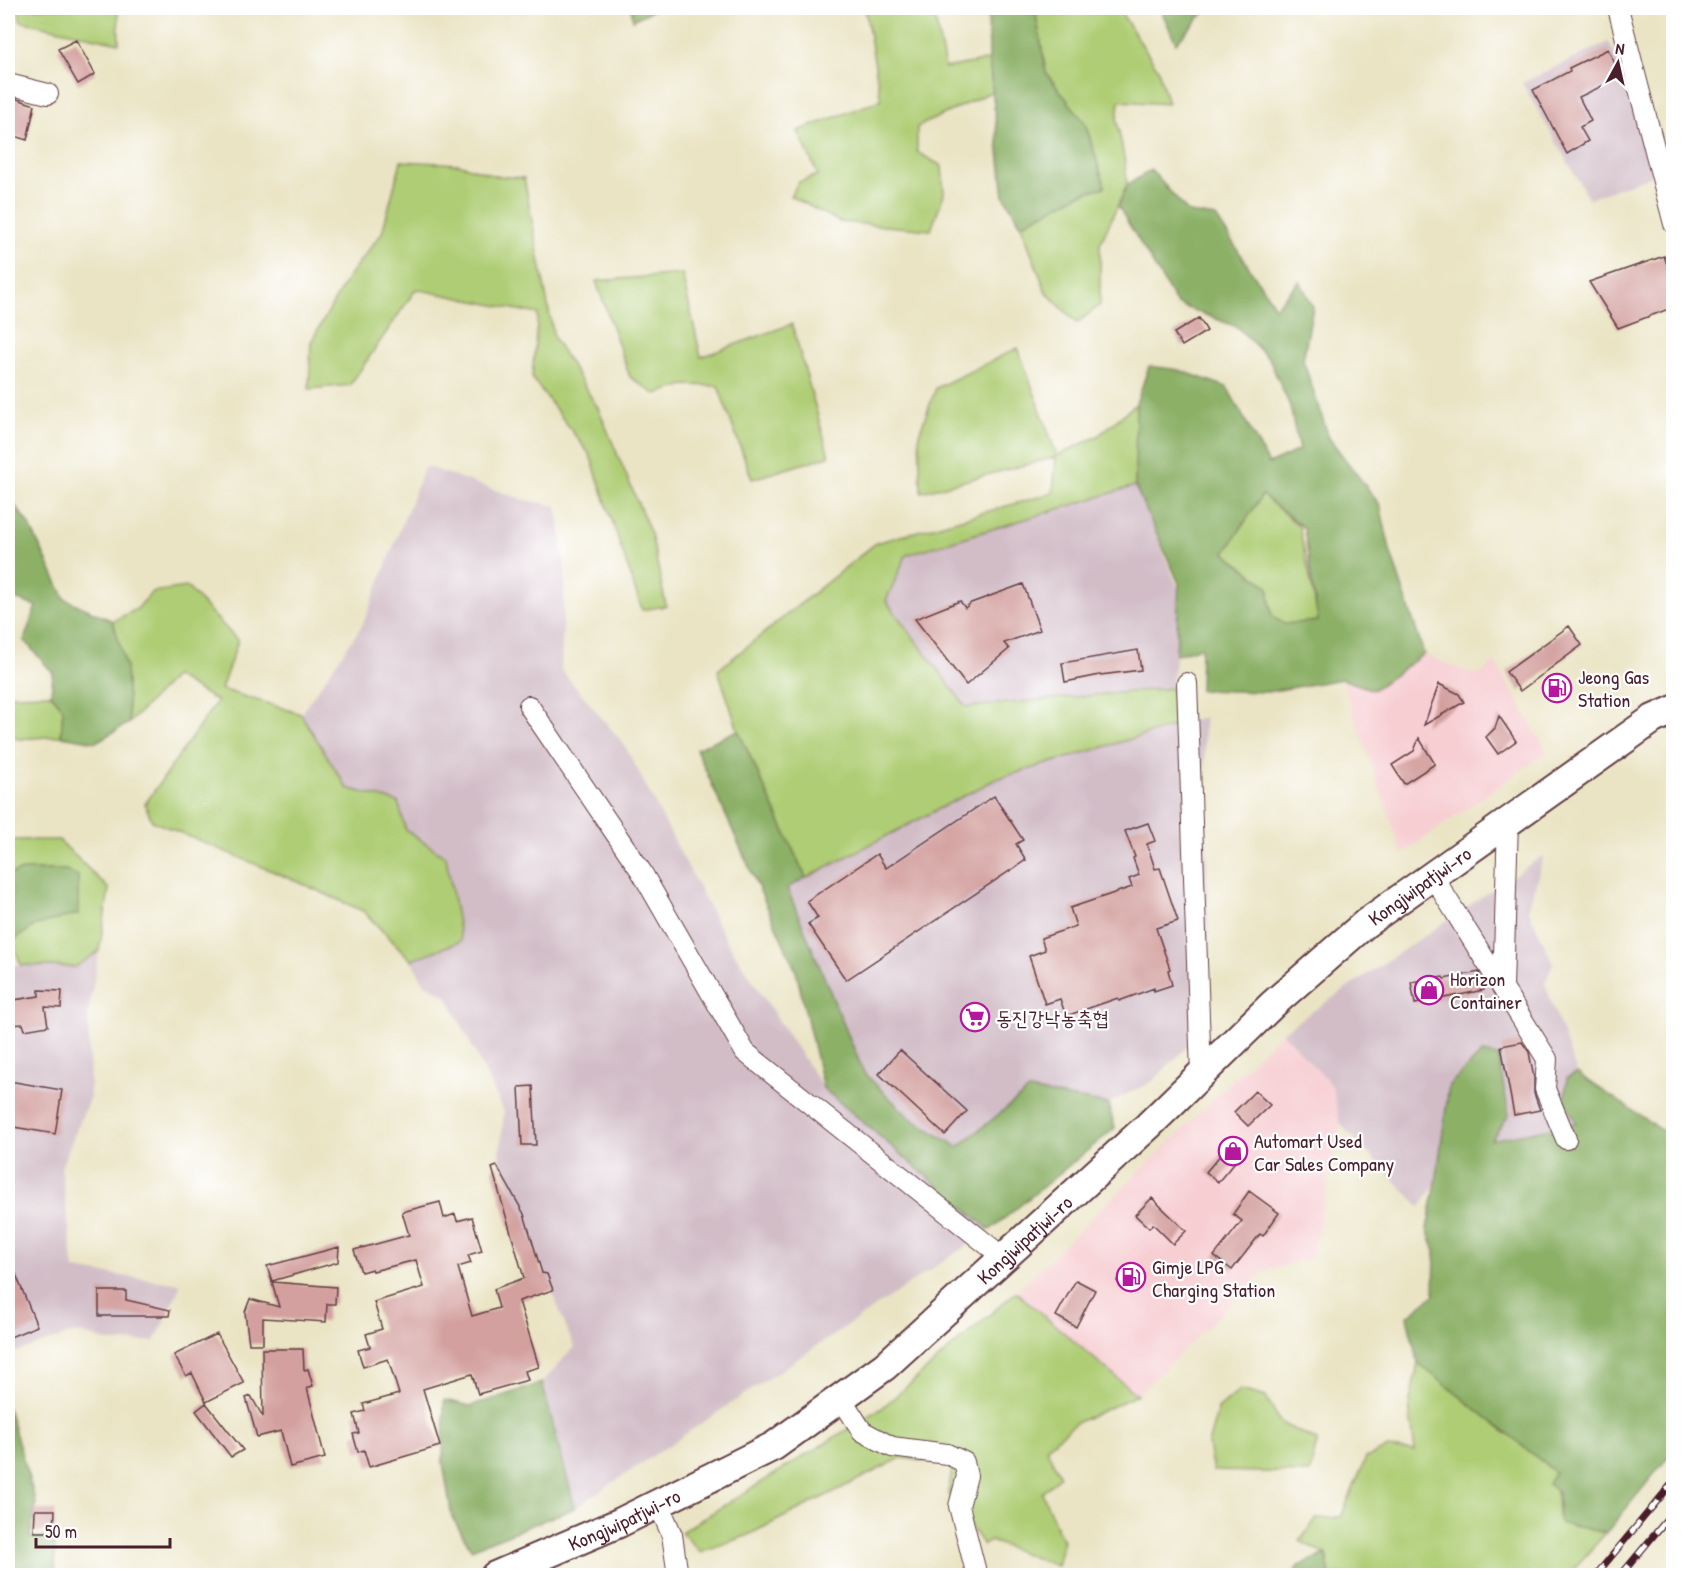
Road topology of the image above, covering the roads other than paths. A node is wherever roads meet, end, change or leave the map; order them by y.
1 (1618, 8) edge
2 (8, 84) edge
3 (48, 94) dead end
4 (1673, 216) edge
5 (1187, 683) dead end
6 (529, 706) dead end
7 (1667, 711) edge
8 (1508, 821) junction
9 (1432, 875) junction
10 (1503, 988) junction
11 (1201, 1073) junction
12 (1566, 1139) dead end
13 (1004, 1258) junction
14 (841, 1398) junction
15 (658, 1503) junction
16 (495, 1575) edge
17 (678, 1575) edge
18 (977, 1575) edge

1 - 4 street
2 - 3 street
5 - 11 street
6 - 13 street
7 - 8 main road, Kongjwipatjwi-ro
8 - 9 main road, Kongjwipatjwi-ro
8 - 10 street
9 - 10 street
9 - 11 main road, Kongjwipatjwi-ro
10 - 12 street
11 - 13 main road, Kongjwipatjwi-ro
13 - 14 main road, Kongjwipatjwi-ro
14 - 15 main road, Kongjwipatjwi-ro
14 - 18 street
15 - 16 main road, Kongjwipatjwi-ro
15 - 17 street

